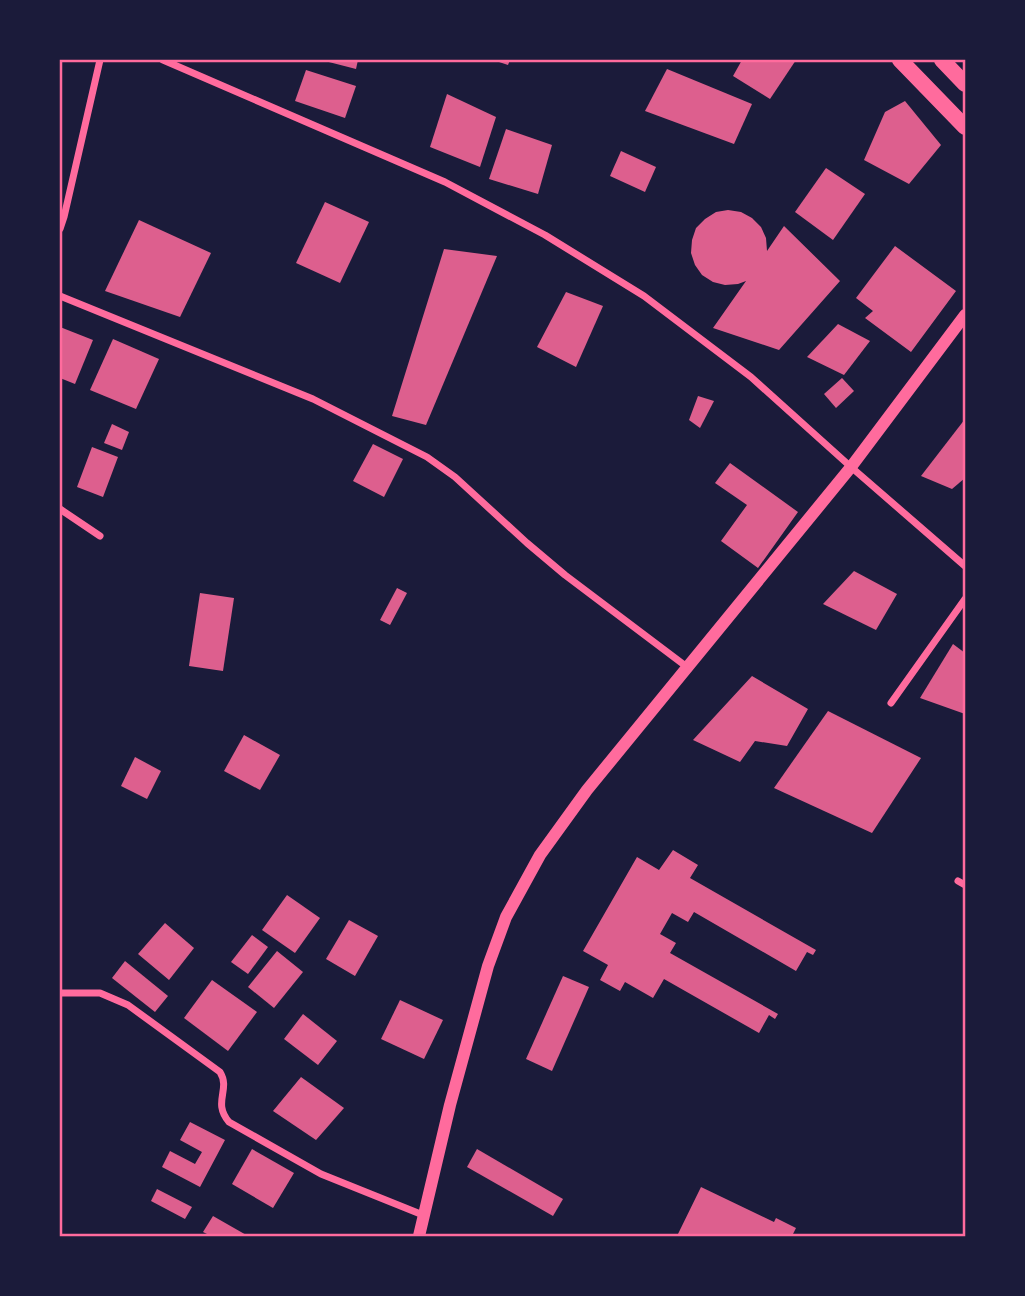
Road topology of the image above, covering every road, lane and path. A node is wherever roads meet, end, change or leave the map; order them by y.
1 (100, 60) edge
2 (163, 60) edge
3 (900, 60) edge
4 (942, 60) edge
5 (965, 84) edge
6 (965, 127) edge
7 (60, 229) edge
8 (60, 296) edge
9 (965, 315) edge
10 (851, 467) junction
11 (60, 509) edge
12 (100, 536) dead end
13 (965, 566) edge
14 (965, 598) edge
15 (687, 667) junction
16 (891, 703) dead end
17 (60, 993) edge
18 (423, 1215) junction
19 (419, 1237) edge

1 - 7 street
2 - 10 street
3 - 6 main road
4 - 5 main road
8 - 15 street
9 - 10 street
10 - 13 street
10 - 15 street
11 - 12 street
14 - 16 street
15 - 18 street
17 - 18 street
18 - 19 street

